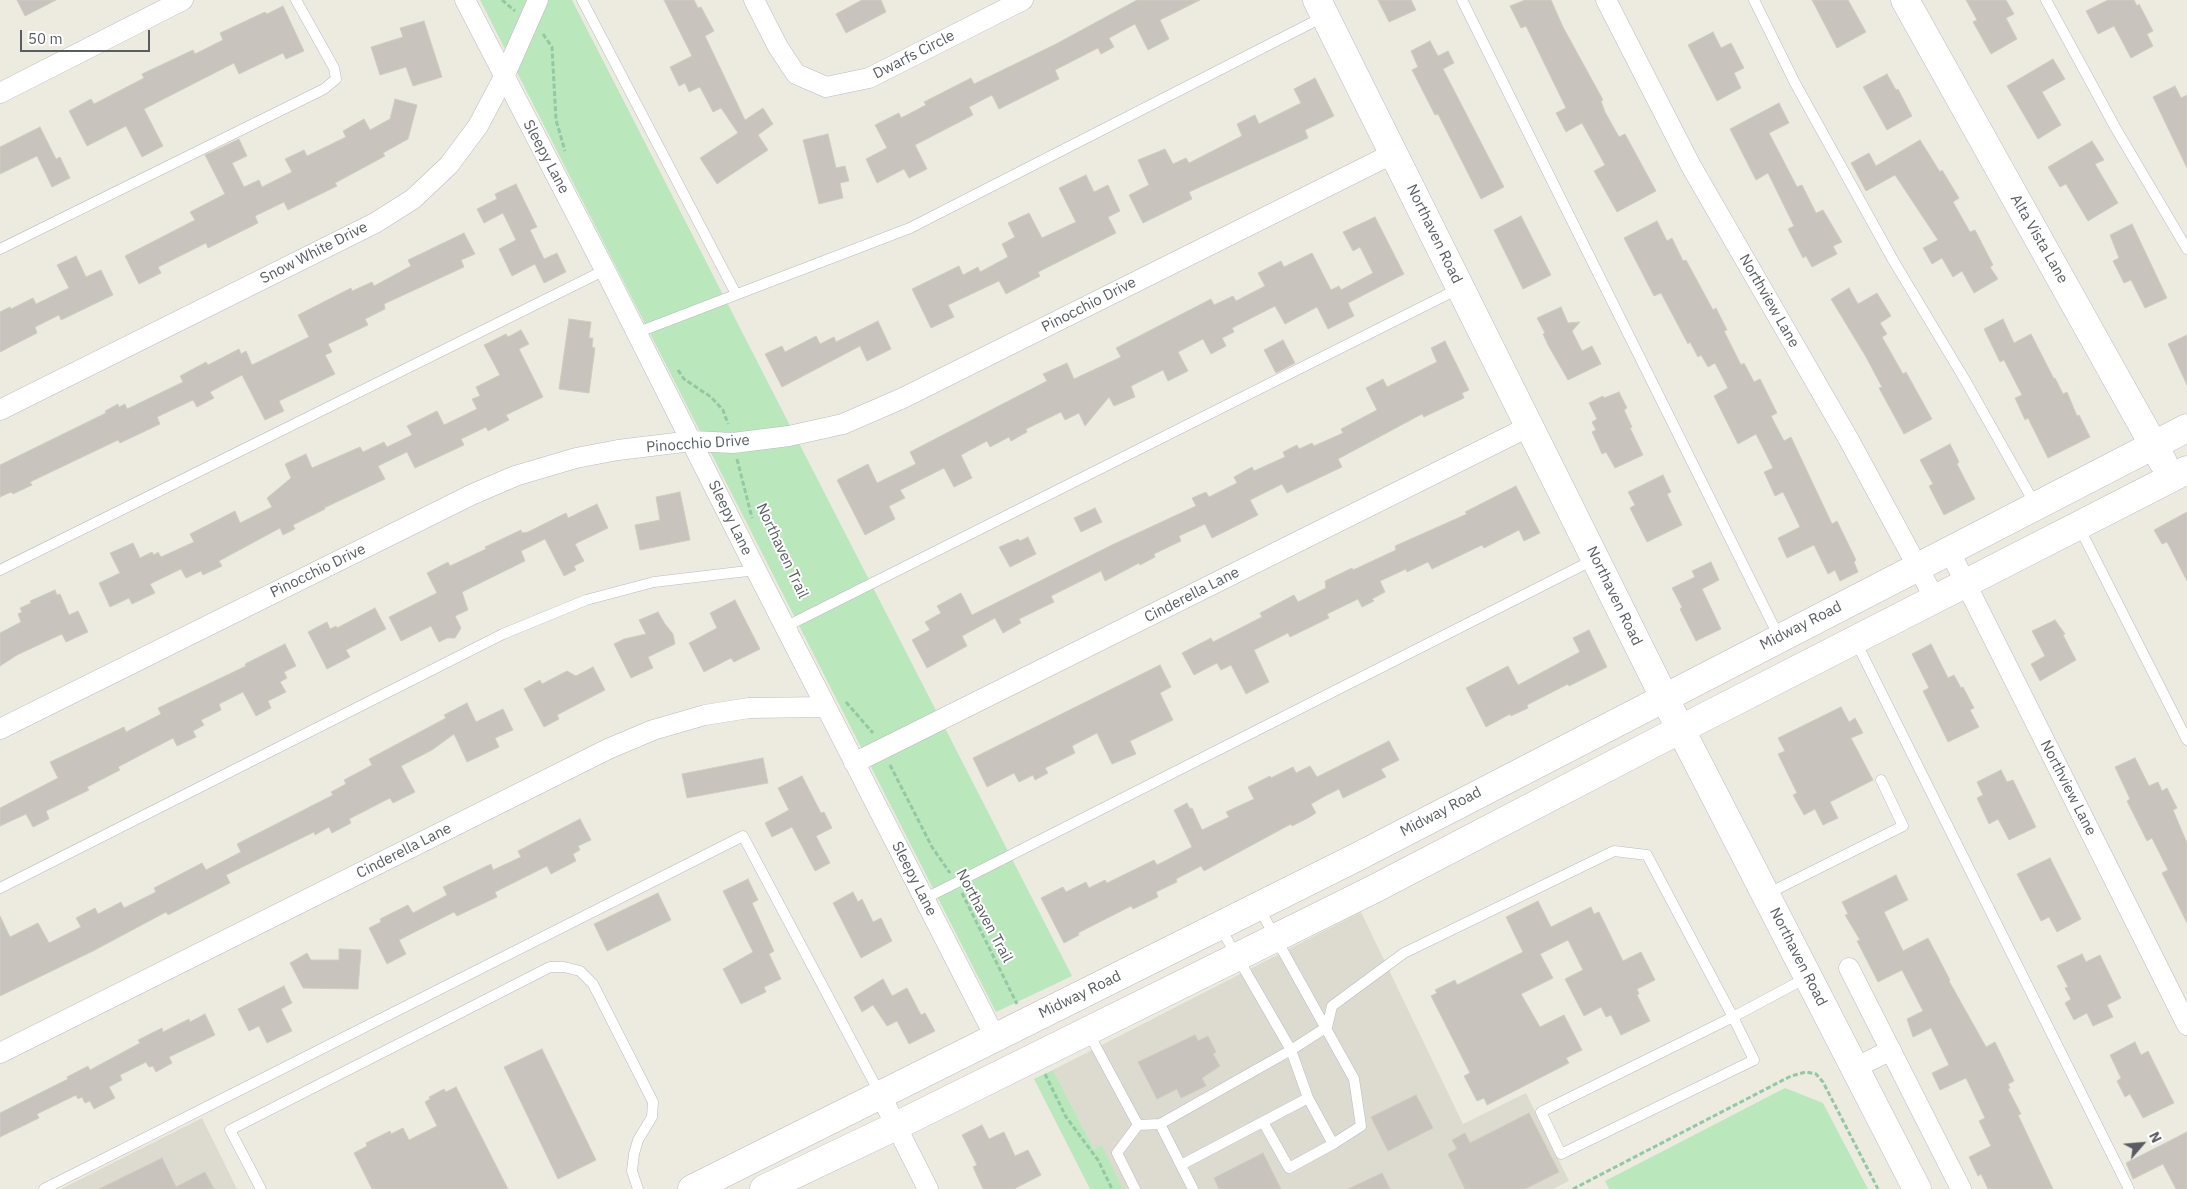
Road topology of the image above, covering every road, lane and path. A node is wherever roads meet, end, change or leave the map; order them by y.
1 (183, 0) edge
2 (296, 0) edge
3 (464, 0) edge
4 (502, 0) edge
5 (538, 0) edge
6 (582, 0) edge
7 (754, 0) edge
8 (1023, 0) edge
9 (1462, 0) edge
10 (1606, 0) edge
11 (1754, 0) edge
12 (1906, 0) edge
13 (2046, 0) edge
14 (1322, 8) edge
15 (528, 21) junction
16 (504, 78) junction
17 (0, 93) edge
18 (566, 152) dead end
19 (1394, 153) junction
20 (0, 249) edge
21 (2187, 249) edge
22 (605, 270) junction
23 (1461, 288) junction
24 (736, 294) junction
25 (636, 333) junction
26 (673, 364) dead end
27 (0, 410) edge
28 (1530, 426) junction
29 (2187, 428) edge
30 (692, 441) junction
31 (733, 443) junction
32 (2155, 445) junction
33 (2179, 474) edge
34 (2036, 506) junction
35 (752, 519) dead end
36 (2079, 526) junction
37 (1949, 550) junction
38 (1595, 558) junction
39 (1918, 566) junction
40 (0, 570) edge
41 (756, 570) junction
42 (1965, 584) junction
43 (1935, 600) junction
44 (785, 627) junction
45 (1779, 637) junction
46 (1856, 640) junction
47 (1664, 697) junction
48 (845, 700) dead end
49 (825, 707) junction
50 (0, 729) edge
51 (1680, 729) junction
52 (2187, 740) edge
53 (882, 750) junction
54 (854, 763) junction
55 (1881, 780) dead end
56 (956, 883) junction
57 (0, 888) edge
58 (1766, 895) junction
59 (924, 899) junction
60 (1258, 906) junction
61 (1220, 926) junction
62 (1275, 938) junction
63 (1236, 957) junction
64 (1849, 968) dead end
65 (1808, 977) junction
66 (1018, 1006) dead end
67 (1733, 1017) junction
68 (2187, 1025) edge
69 (1327, 1027) junction
70 (1088, 1031) junction
71 (995, 1037) junction
72 (1291, 1050) junction
73 (1890, 1050) junction
74 (0, 1053) edge
75 (1042, 1068) dead end
76 (1855, 1068) junction
77 (880, 1094) junction
78 (1308, 1098) junction
79 (1263, 1122) junction
80 (1160, 1124) junction
81 (1138, 1125) junction
82 (896, 1126) junction
83 (1333, 1144) junction
84 (1181, 1166) junction
85 (772, 1187) edge
86 (44, 1189) edge
87 (261, 1189) edge
88 (638, 1189) edge
89 (692, 1189) edge
90 (928, 1189) edge
91 (1112, 1189) edge
92 (1135, 1189) edge
93 (1193, 1189) edge
94 (1573, 1189) edge
95 (1878, 1189) edge
96 (1917, 1189) edge
97 (1961, 1189) edge
98 (2129, 1189) edge

1 - 17 street
2 - 20 lane
3 - 16 street, Sleepy Lane
4 - 15 path
5 - 15 street, Snow White Drive
6 - 24 lane
7 - 8 street, Dwarfs Circle
9 - 45 lane
10 - 39 street, Northview Lane
11 - 34 lane
12 - 32 main road, Alta Vista Lane
13 - 21 lane
14 - 19 main road, Northaven Road
14 - 24 lane
15 - 16 street, Snow White Drive
15 - 18 path
16 - 22 street, Sleepy Lane
16 - 27 street, Snow White Drive
19 - 23 main road, Northaven Road
19 - 31 street, Pinocchio Drive
22 - 25 street, Sleepy Lane
22 - 40 lane
23 - 28 main road, Northaven Road
23 - 44 lane
24 - 25 lane
25 - 30 street, Sleepy Lane
26 - 31 path, Northaven Trail
28 - 38 main road, Northaven Road
28 - 53 street, Cinderella Lane
29 - 32 main road, Midway Road
30 - 31 street, Pinocchio Drive
30 - 41 street, Sleepy Lane
30 - 50 street, Pinocchio Drive
31 - 35 path, Northaven Trail
32 - 33 main road, Alta Vista Lane
32 - 34 main road, Midway Road
33 - 36 main road
34 - 37 main road, Midway Road
36 - 42 main road
36 - 52 lane
37 - 39 main road, Midway Road
37 - 42 street, Northview Lane
38 - 47 main road, Northaven Road
38 - 56 lane
39 - 43 street, Northview Lane
39 - 45 main road, Midway Road
41 - 44 street, Sleepy Lane
41 - 57 lane
42 - 43 main road
42 - 68 street, Northview Lane
43 - 46 main road
44 - 49 street, Sleepy Lane
45 - 47 main road, Midway Road
46 - 51 main road
46 - 98 lane
47 - 51 main road, Northaven Road
47 - 60 main road, Midway Road
48 - 53 path, Northaven Trail
49 - 54 street, Sleepy Lane
49 - 74 street, Cinderella Lane
51 - 58 main road, Northaven Road
51 - 62 main road
53 - 54 street, Cinderella Lane
53 - 56 path, Northaven Trail
54 - 59 street, Sleepy Lane
55 - 58 lane
56 - 59 lane
56 - 66 path, Northaven Trail
58 - 65 main road, Northaven Road
59 - 71 street, Sleepy Lane
60 - 61 main road, Midway Road
60 - 62 lane
61 - 63 lane
61 - 71 main road, Midway Road
62 - 63 main road
62 - 69 lane
63 - 70 main road
63 - 72 lane
64 - 73 street
65 - 67 lane
65 - 76 main road, Northaven Road
67 - 67 lane
67 - 69 lane
69 - 72 lane
69 - 83 lane
70 - 81 lane
70 - 82 main road
71 - 77 main road, Midway Road
72 - 78 lane
72 - 80 lane
73 - 76 street
73 - 97 street
75 - 91 path
76 - 96 main road, Northaven Road
77 - 82 street
77 - 86 lane
77 - 89 main road, Midway Road
78 - 79 lane
78 - 83 lane
79 - 83 lane
79 - 84 lane
80 - 81 lane
80 - 84 lane
81 - 92 lane
82 - 85 main road
82 - 90 street
84 - 93 lane
87 - 88 lane
94 - 95 path

